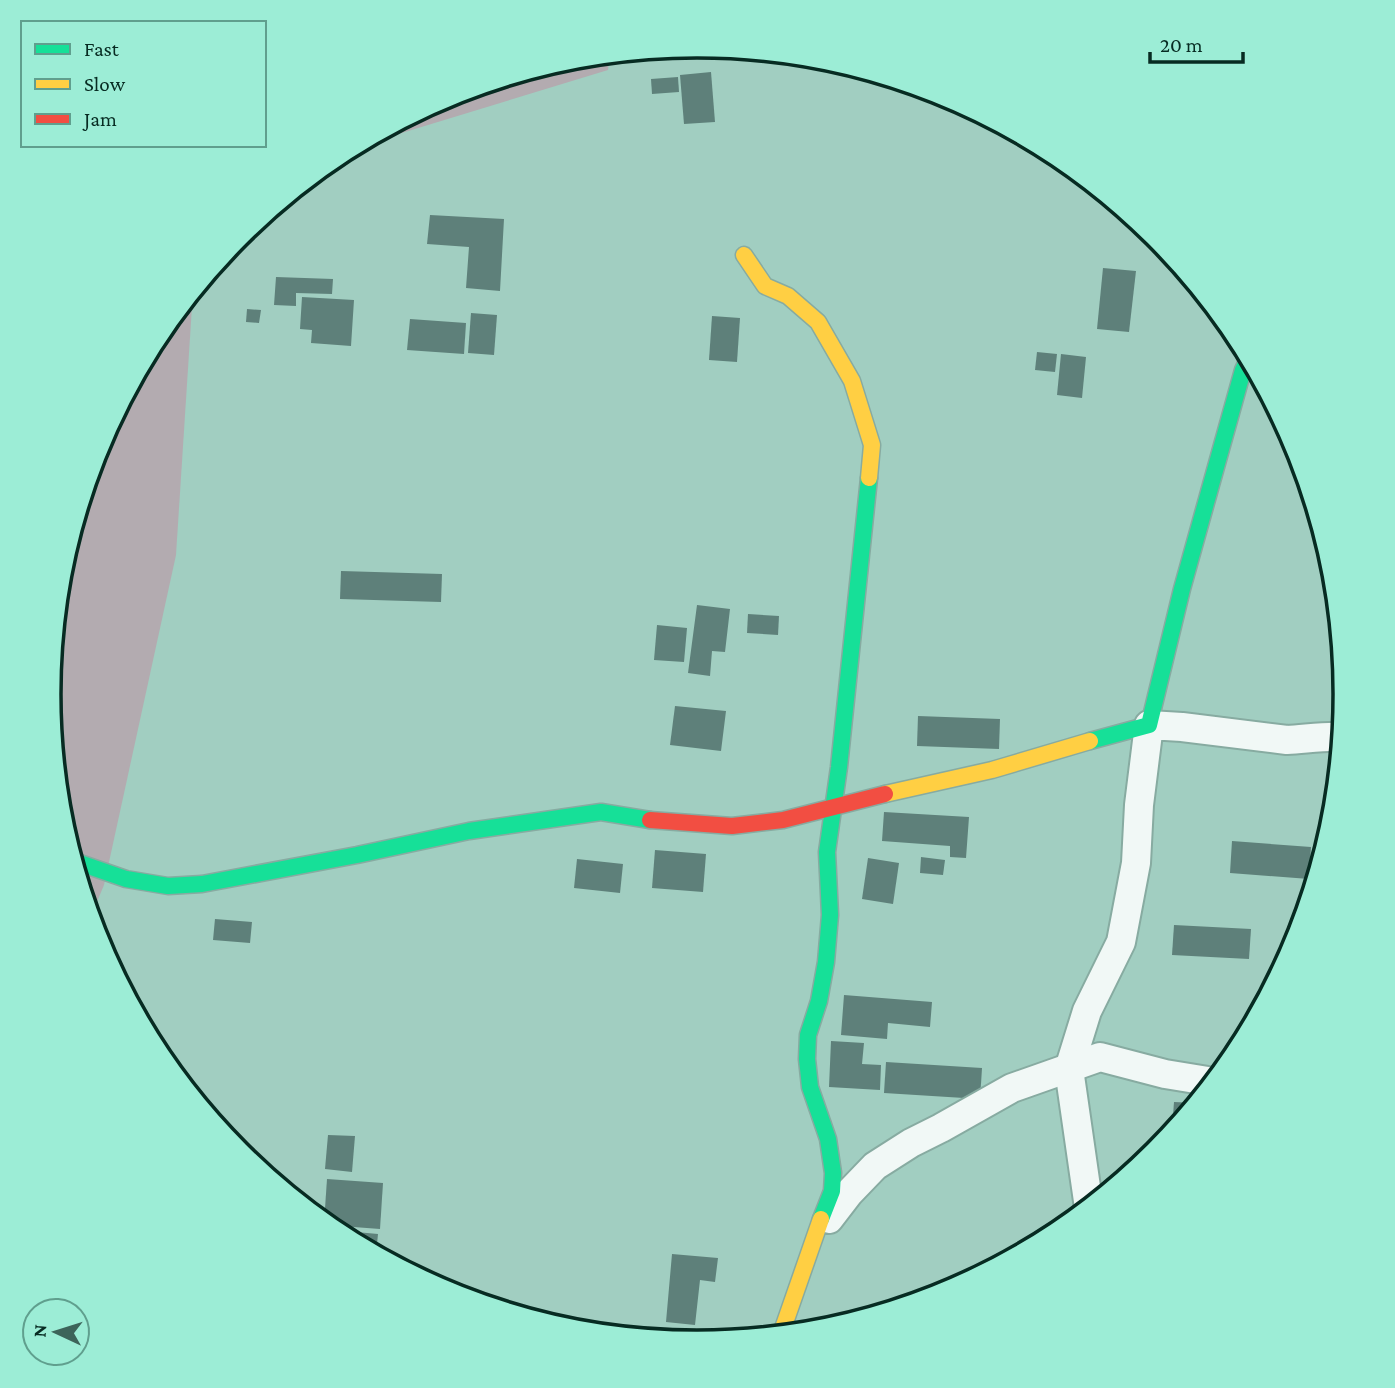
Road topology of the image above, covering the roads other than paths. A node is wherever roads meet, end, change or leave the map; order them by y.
1 (744, 256) dead end
2 (1244, 368) edge
3 (1149, 725) junction
4 (1332, 737) edge
5 (834, 806) junction
6 (85, 865) edge
7 (1069, 1069) junction
8 (1203, 1080) edge
9 (1087, 1197) edge
10 (812, 1242) junction
11 (784, 1324) edge

1 - 5 street
2 - 3 street
3 - 4 street
3 - 5 street
3 - 7 street
5 - 6 street
5 - 10 street
7 - 8 street
7 - 9 street
7 - 10 street
10 - 11 street

